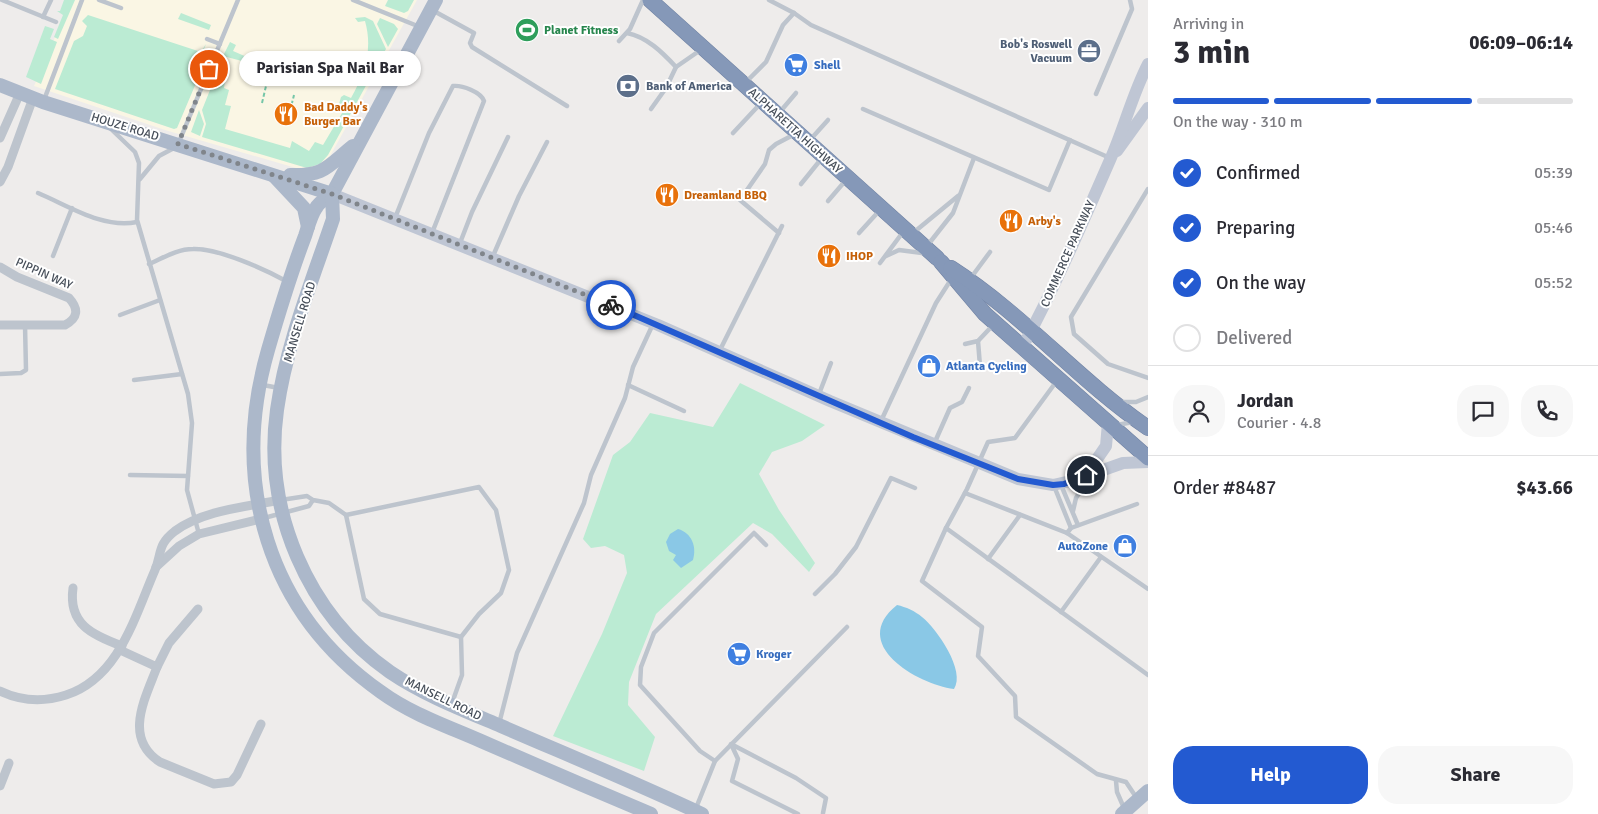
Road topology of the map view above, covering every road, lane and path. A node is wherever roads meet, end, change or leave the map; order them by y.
1 (2, 0) edge
2 (50, 0) edge
3 (82, 0) edge
4 (99, 0) edge
5 (238, 0) edge
6 (353, 0) edge
7 (643, 0) edge
8 (650, 0) edge
9 (769, 0) edge
10 (1130, 0) edge
11 (434, 5) edge
12 (121, 8) dead end
13 (794, 12) junction
14 (43, 17) junction
15 (56, 22) dead end
16 (421, 28) junction
17 (627, 33) junction
18 (207, 39) dead end
19 (619, 41) dead end
20 (220, 44) junction
21 (703, 48) junction
22 (334, 64) dead end
23 (1148, 64) edge
24 (676, 67) junction
25 (348, 71) dead end
26 (1144, 83) edge
27 (0, 84) edge
28 (743, 84) junction
29 (266, 86) dead end
30 (796, 94) dead end
31 (1096, 94) dead end
32 (294, 95) dead end
33 (32, 97) junction
34 (762, 102) junction
35 (262, 103) dead end
36 (567, 106) dead end
37 (863, 108) dead end
38 (1148, 108) edge
39 (651, 109) dead end
40 (290, 111) dead end
41 (777, 116) junction
42 (100, 120) junction
43 (828, 120) dead end
44 (733, 133) dead end
45 (0, 138) edge
46 (508, 138) dead end
47 (802, 138) junction
48 (1070, 140) junction
49 (359, 141) junction
50 (547, 142) dead end
51 (178, 144) junction
52 (822, 157) junction
53 (974, 158) junction
54 (1111, 159) junction
55 (271, 174) junction
56 (847, 179) junction
57 (140, 180) junction
58 (0, 182) edge
59 (801, 184) dead end
60 (1148, 189) edge
61 (38, 193) dead end
62 (332, 194) junction
63 (958, 196) junction
64 (828, 201) dead end
65 (72, 208) junction
66 (881, 209) junction
67 (395, 218) junction
68 (138, 222) junction
69 (782, 226) dead end
70 (308, 228) junction
71 (908, 232) junction
72 (432, 233) junction
73 (779, 233) junction
74 (859, 233) dead end
75 (460, 243) junction
76 (925, 248) junction
77 (990, 252) dead end
78 (53, 256) dead end
79 (493, 256) junction
80 (886, 256) junction
81 (939, 260) junction
82 (880, 263) dead end
83 (149, 264) junction
84 (0, 267) edge
85 (953, 277) junction
86 (970, 280) junction
87 (289, 282) junction
88 (160, 300) junction
89 (120, 315) dead end
90 (653, 323) junction
91 (995, 323) junction
92 (0, 325) edge
93 (25, 325) junction
94 (1032, 330) junction
95 (978, 341) junction
96 (965, 344) dead end
97 (1022, 348) junction
98 (720, 352) junction
99 (831, 364) dead end
100 (980, 366) dead end
101 (0, 374) edge
102 (182, 374) junction
103 (1148, 378) edge
104 (1058, 379) junction
105 (134, 380) dead end
106 (259, 384) junction
107 (628, 385) junction
108 (280, 388) junction
109 (969, 388) dead end
110 (818, 396) junction
111 (1148, 397) edge
112 (1114, 402) junction
113 (684, 410) dead end
114 (1143, 422) edge
115 (881, 423) junction
116 (1108, 424) junction
117 (934, 445) junction
118 (1148, 458) edge
119 (1148, 462) edge
120 (978, 464) junction
121 (1090, 474) junction
122 (130, 475) dead end
123 (188, 476) junction
124 (1057, 485) junction
125 (915, 488) dead end
126 (965, 493) junction
127 (313, 500) junction
128 (258, 504) junction
129 (1137, 504) dead end
130 (281, 506) junction
131 (1072, 511) junction
132 (1020, 515) junction
133 (346, 516) junction
134 (261, 519) junction
135 (194, 520) junction
136 (1078, 525) junction
137 (946, 528) junction
138 (1070, 528) junction
139 (1067, 533) junction
140 (200, 534) junction
141 (766, 545) dead end
142 (1101, 557) junction
143 (988, 559) junction
144 (156, 567) junction
145 (73, 588) dead end
146 (1148, 589) edge
147 (814, 594) dead end
148 (198, 609) dead end
149 (1061, 612) junction
150 (847, 627) dead end
151 (461, 637) junction
152 (353, 640) junction
153 (121, 648) junction
154 (337, 655) junction
155 (157, 667) junction
156 (1148, 675) edge
157 (0, 691) edge
158 (451, 704) junction
159 (261, 724) dead end
160 (498, 725) junction
161 (732, 744) junction
162 (715, 761) junction
163 (9, 763) dead end
164 (1116, 781) junction
165 (0, 786) edge
166 (1143, 795) edge
167 (697, 813) edge
168 (1128, 813) edge
169 (651, 814) edge
170 (798, 814) edge
171 (823, 814) edge

1 - 14 lane
2 - 14 lane
3 - 33 lane
4 - 12 lane
5 - 20 lane
6 - 16 lane
7 - 17 lane
8 - 21 highway, ALPHARETTA HIGHWAY
9 - 13 lane
10 - 31 lane
11 - 16 main road, MANSELL ROAD
11 - 36 lane
13 - 28 lane
13 - 48 lane
14 - 15 lane
16 - 49 main road, MANSELL ROAD
17 - 19 lane
17 - 24 lane
18 - 20 lane
20 - 51 lane
21 - 24 lane
21 - 28 highway, ALPHARETTA HIGHWAY
22 - 25 path
23 - 26 street, COMMERCE PARKWAY
24 - 39 lane
26 - 54 street, COMMERCE PARKWAY
27 - 33 main road, HOUZE ROAD
28 - 34 highway, ALPHARETTA HIGHWAY
29 - 35 path
30 - 41 lane
32 - 40 path
33 - 42 main road, HOUZE ROAD
33 - 45 street
33 - 58 street
34 - 41 highway, ALPHARETTA HIGHWAY
34 - 44 lane
37 - 53 lane
38 - 54 street, COMMERCE PARKWAY
41 - 47 highway, ALPHARETTA HIGHWAY
42 - 51 main road, HOUZE ROAD
42 - 57 lane
43 - 47 lane
46 - 75 lane
47 - 52 highway, ALPHARETTA HIGHWAY
47 - 73 lane
48 - 53 lane
48 - 54 lane
49 - 55 main road
49 - 62 main road, MANSELL ROAD
50 - 79 lane
51 - 55 main road, HOUZE ROAD
51 - 57 lane
52 - 56 highway, ALPHARETTA HIGHWAY
52 - 59 lane
53 - 63 lane
54 - 94 street, COMMERCE PARKWAY
55 - 62 main road, HOUZE ROAD
55 - 70 main road
56 - 64 lane
56 - 66 highway, ALPHARETTA HIGHWAY
57 - 68 lane
60 - 103 lane
61 - 65 lane
62 - 67 street, HOUZE ROAD
62 - 70 main road, MANSELL ROAD
62 - 108 main road, MANSELL ROAD
63 - 71 lane
63 - 76 lane
65 - 68 lane
65 - 78 lane
66 - 71 highway, ALPHARETTA HIGHWAY
66 - 74 lane
67 - 72 street, HOUZE ROAD
67 - 72 lane
68 - 83 lane
69 - 73 lane
70 - 87 main road, MANSELL ROAD
71 - 76 highway, ALPHARETTA HIGHWAY
71 - 80 lane
72 - 75 street, HOUZE ROAD
73 - 98 lane
75 - 79 street, HOUZE ROAD
76 - 81 highway, ALPHARETTA HIGHWAY
77 - 86 lane
79 - 90 street, HOUZE ROAD
80 - 81 lane
80 - 82 lane
81 - 85 highway, ALPHARETTA HIGHWAY
81 - 86 highway, ALPHARETTA HIGHWAY
83 - 87 lane
83 - 88 lane
84 - 93 street, PIPPIN WAY
85 - 91 highway, ALPHARETTA HIGHWAY
85 - 115 lane
86 - 94 highway, ALPHARETTA HIGHWAY
87 - 106 main road, MANSELL ROAD
88 - 89 lane
88 - 102 lane
90 - 98 street, HOUZE ROAD
90 - 107 lane
91 - 95 lane
91 - 97 highway, ALPHARETTA HIGHWAY
92 - 93 street, PIPPIN WAY
93 - 101 lane
94 - 97 street, COMMERCE PARKWAY
94 - 112 highway, ALPHARETTA HIGHWAY
95 - 96 lane
95 - 100 lane
97 - 104 highway, ALPHARETTA HIGHWAY
98 - 110 street, HOUZE ROAD
99 - 110 lane
102 - 105 lane
102 - 123 lane
104 - 116 highway, ALPHARETTA HIGHWAY
104 - 120 lane
106 - 108 lane
106 - 128 main road, MANSELL ROAD
107 - 113 lane
107 - 160 lane
108 - 130 main road, MANSELL ROAD
109 - 117 lane
110 - 115 street, HOUZE ROAD
111 - 112 lane
112 - 114 highway, ALPHARETTA HIGHWAY
114 - 116 lane
115 - 117 street, HOUZE ROAD
116 - 118 highway, ALPHARETTA HIGHWAY
116 - 121 street
117 - 120 street, HOUZE ROAD
119 - 121 street, HOUZE ROAD
120 - 124 street, HOUZE ROAD
120 - 126 lane
121 - 124 street, HOUZE ROAD
121 - 131 lane
122 - 123 lane
123 - 135 lane
124 - 131 lane
124 - 138 lane
125 - 147 lane
126 - 132 lane
126 - 137 lane
127 - 130 lane
127 - 130 lane
127 - 133 lane
128 - 130 street
128 - 134 main road, MANSELL ROAD
128 - 135 street
129 - 136 lane
130 - 134 lane
130 - 152 main road, MANSELL ROAD
131 - 136 lane
132 - 139 lane
132 - 143 lane
133 - 151 lane
133 - 151 lane
134 - 140 street
134 - 154 main road, MANSELL ROAD
135 - 140 lane
135 - 144 street
136 - 138 lane
137 - 143 lane
137 - 164 lane
138 - 139 lane
139 - 142 lane
140 - 144 street
141 - 162 lane
142 - 146 lane
142 - 149 lane
143 - 149 lane
144 - 153 street
145 - 153 street
148 - 155 street
149 - 156 lane
150 - 161 lane
151 - 158 lane
152 - 154 main road
152 - 158 main road, MANSELL ROAD
153 - 155 street
153 - 157 street
154 - 169 main road, MANSELL ROAD
155 - 159 street
158 - 160 main road, MANSELL ROAD
160 - 167 main road, MANSELL ROAD
161 - 162 lane
161 - 170 lane
161 - 171 lane
162 - 167 lane
163 - 165 street
164 - 166 lane
164 - 168 lane
166 - 168 main road

